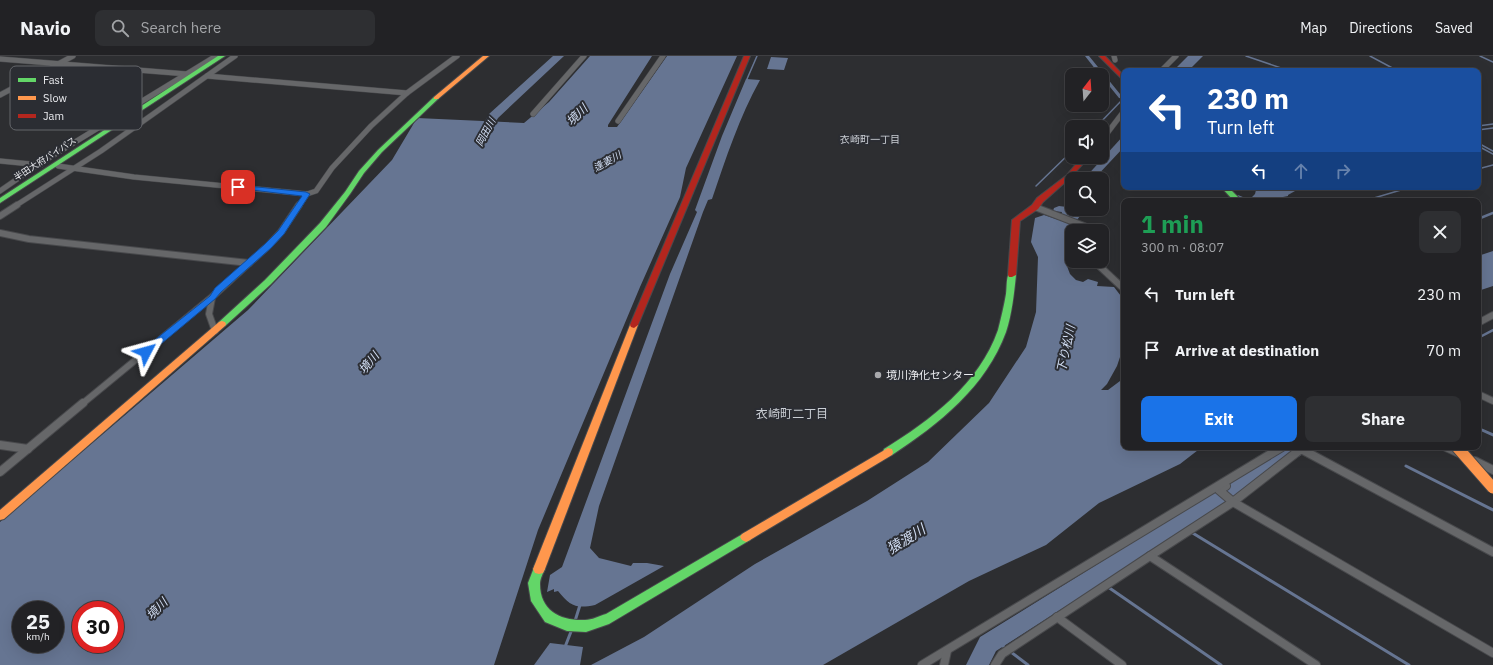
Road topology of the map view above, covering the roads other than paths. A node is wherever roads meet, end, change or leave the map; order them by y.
1 (73, 56) edge
2 (216, 56) edge
3 (222, 56) edge
4 (235, 56) edge
5 (457, 56) edge
6 (486, 56) edge
7 (584, 56) edge
8 (663, 56) edge
9 (747, 56) edge
10 (1102, 56) edge
11 (1176, 56) edge
12 (0, 59) edge
13 (59, 64) junction
14 (55, 66) edge
15 (85, 66) edge
16 (1164, 68) edge
17 (142, 70) edge
18 (188, 74) junction
19 (207, 76) junction
20 (1121, 76) edge
21 (10, 90) edge
22 (407, 93) junction
23 (0, 95) edge
24 (142, 102) edge
25 (142, 108) edge
26 (533, 114) dead end
27 (1121, 115) edge
28 (142, 122) edge
29 (618, 122) dead end
30 (95, 130) edge
31 (108, 130) edge
32 (130, 130) edge
33 (1109, 131) edge
34 (0, 161) edge
35 (39, 164) junction
36 (1080, 164) edge
37 (49, 165) dead end
38 (58, 166) dead end
39 (76, 168) junction
40 (1227, 190) edge
41 (0, 191) edge
42 (306, 194) junction
43 (1235, 198) edge
44 (0, 200) edge
45 (1037, 208) junction
46 (0, 216) edge
47 (1079, 224) edge
48 (0, 233) edge
49 (249, 263) junction
50 (1101, 268) edge
51 (1121, 286) edge
52 (212, 298) junction
53 (1493, 315) edge
54 (1481, 321) edge
55 (215, 331) junction
56 (1481, 395) edge
57 (1493, 401) edge
58 (0, 445) edge
59 (28, 449) junction
60 (1277, 450) edge
61 (1452, 450) edge
62 (1460, 450) edge
63 (1246, 469) junction
64 (1493, 470) edge
65 (0, 472) edge
66 (1493, 488) edge
67 (1233, 502) junction
68 (0, 516) edge
69 (1493, 552) edge
70 (1150, 556) junction
71 (1057, 617) junction
72 (947, 651) junction
73 (1493, 654) edge
74 (922, 665) edge
75 (944, 665) edge
76 (995, 665) edge
77 (1122, 665) edge
78 (1316, 665) edge

1 - 13 street
2 - 18 street
3 - 25 main road, 半田大府パイパス
4 - 19 street
5 - 22 street
6 - 55 main road
7 - 26 street
8 - 29 street
9 - 45 main road
10 - 20 main road
11 - 16 street
12 - 13 street
13 - 14 street
13 - 15 street
17 - 18 street
18 - 24 street
19 - 22 street
19 - 28 street
21 - 23 street
22 - 42 street
27 - 33 street
30 - 35 street
31 - 44 main road, 半田大府パイパス
32 - 39 street
34 - 35 street
35 - 37 street
35 - 41 street
36 - 45 main road
38 - 39 street
39 - 42 street
39 - 46 street
40 - 43 main road
42 - 49 street
45 - 47 street
48 - 49 street
49 - 52 street
50 - 51 street
52 - 55 street
52 - 59 street
53 - 54 street
55 - 68 main road
56 - 57 street
58 - 59 street
59 - 65 street
60 - 63 street
61 - 64 street
62 - 66 main road, bridge
63 - 67 street
63 - 72 street
67 - 69 street
67 - 70 street
67 - 73 street
70 - 71 street
70 - 78 street
71 - 76 street
71 - 77 street
72 - 74 street
72 - 75 street

